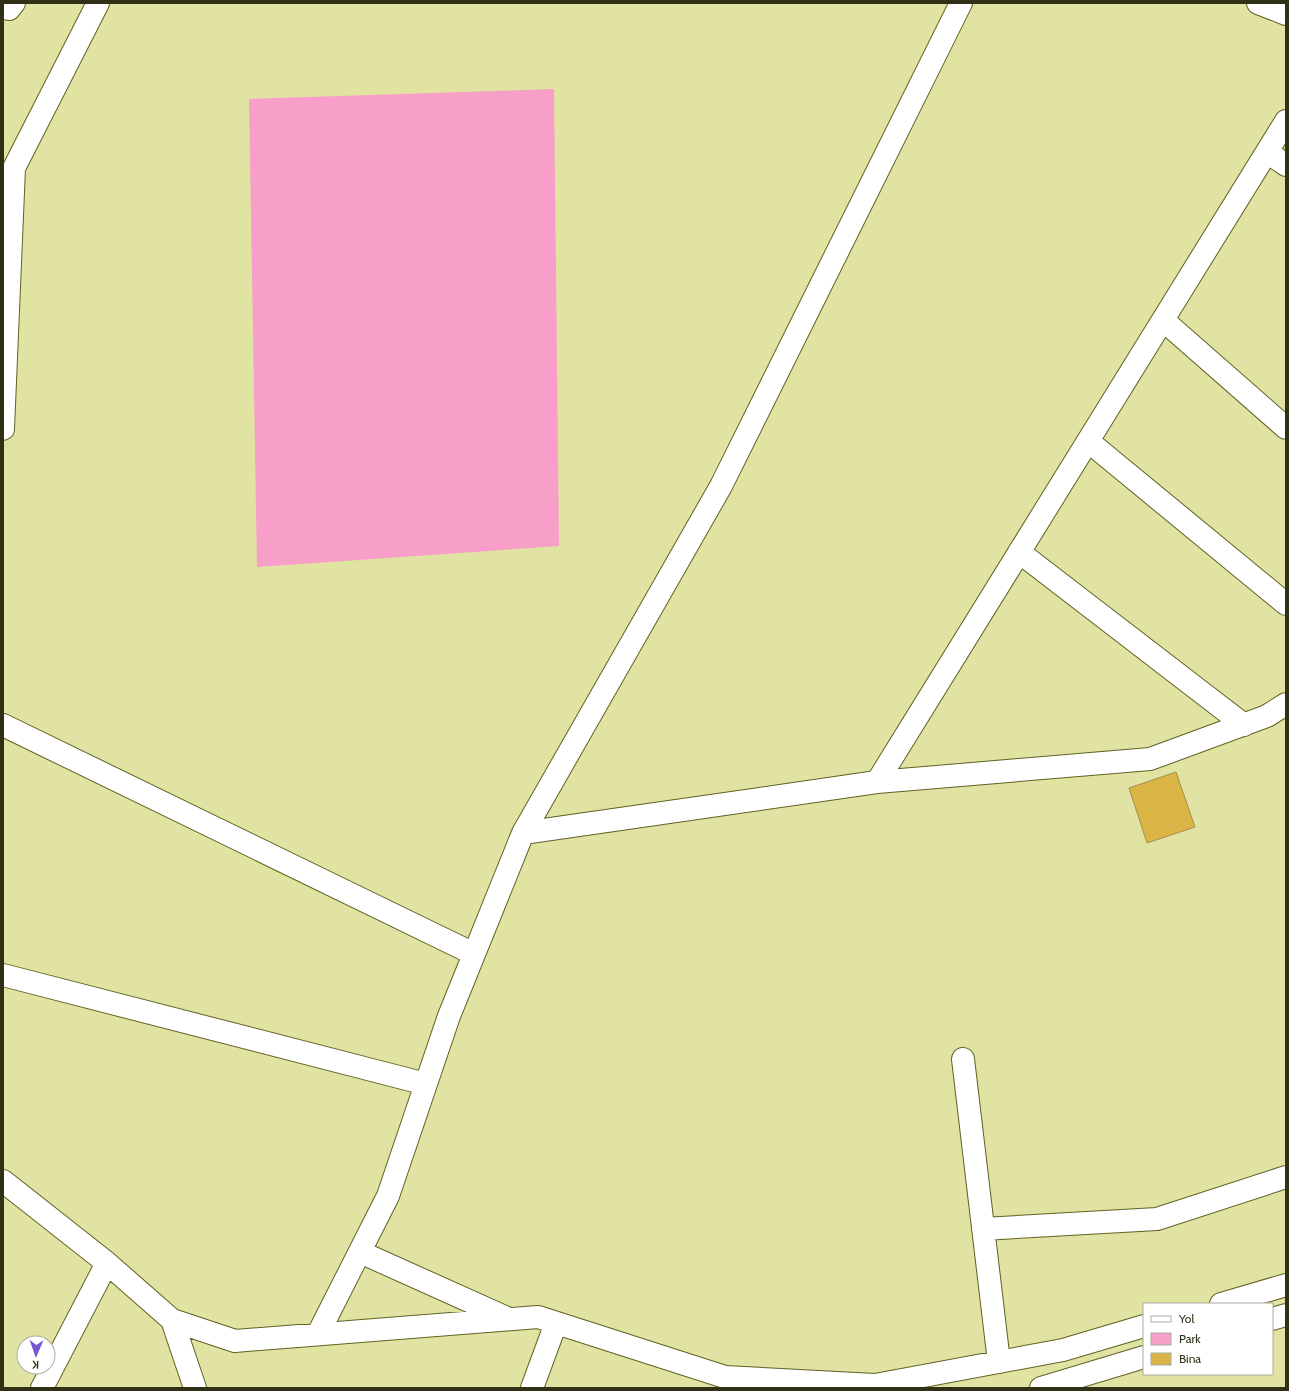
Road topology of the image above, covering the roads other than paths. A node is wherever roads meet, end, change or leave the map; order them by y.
1 (14, 3) edge
2 (98, 3) edge
3 (962, 3) edge
4 (1258, 3) edge
5 (3, 8) edge
6 (1286, 14) edge
7 (1286, 121) edge
8 (1266, 152) junction
9 (1286, 165) edge
10 (1163, 320) junction
11 (1286, 428) edge
12 (3, 429) edge
13 (1088, 441) junction
14 (1019, 552) junction
15 (1286, 604) edge
16 (1286, 704) edge
17 (1244, 725) junction
18 (3, 726) edge
19 (877, 782) junction
20 (523, 833) junction
21 (474, 954) junction
22 (3, 975) edge
23 (964, 1060) dead end
24 (426, 1084) junction
25 (1286, 1177) edge
26 (4, 1183) edge
27 (983, 1229) junction
28 (360, 1252) junction
29 (107, 1263) junction
30 (1286, 1285) edge
31 (1224, 1303) edge
32 (1286, 1315) edge
33 (509, 1319) junction
34 (1273, 1319) edge
35 (172, 1320) junction
36 (556, 1323) junction
37 (1143, 1326) edge
38 (318, 1334) junction
39 (1143, 1357) edge
40 (998, 1362) junction
41 (730, 1383) edge
42 (42, 1388) edge
43 (195, 1388) edge
44 (532, 1388) edge
45 (1041, 1388) edge

1 - 5 street
2 - 12 street
3 - 20 street
4 - 6 street
7 - 8 street
8 - 9 street
8 - 10 street
10 - 11 street
10 - 13 street
13 - 14 street
13 - 15 street
14 - 17 street
14 - 19 street
16 - 17 street
17 - 19 street
18 - 21 street
19 - 20 street
20 - 21 street
21 - 24 street
22 - 24 street
23 - 27 street
24 - 28 street
25 - 27 street
26 - 29 street
27 - 40 street
28 - 33 street
28 - 38 street
29 - 35 street
29 - 42 street
30 - 31 street
32 - 34 street
33 - 36 street
33 - 38 street
35 - 38 street
35 - 43 street
36 - 41 street
36 - 44 street
37 - 40 street
39 - 45 street
40 - 41 street

